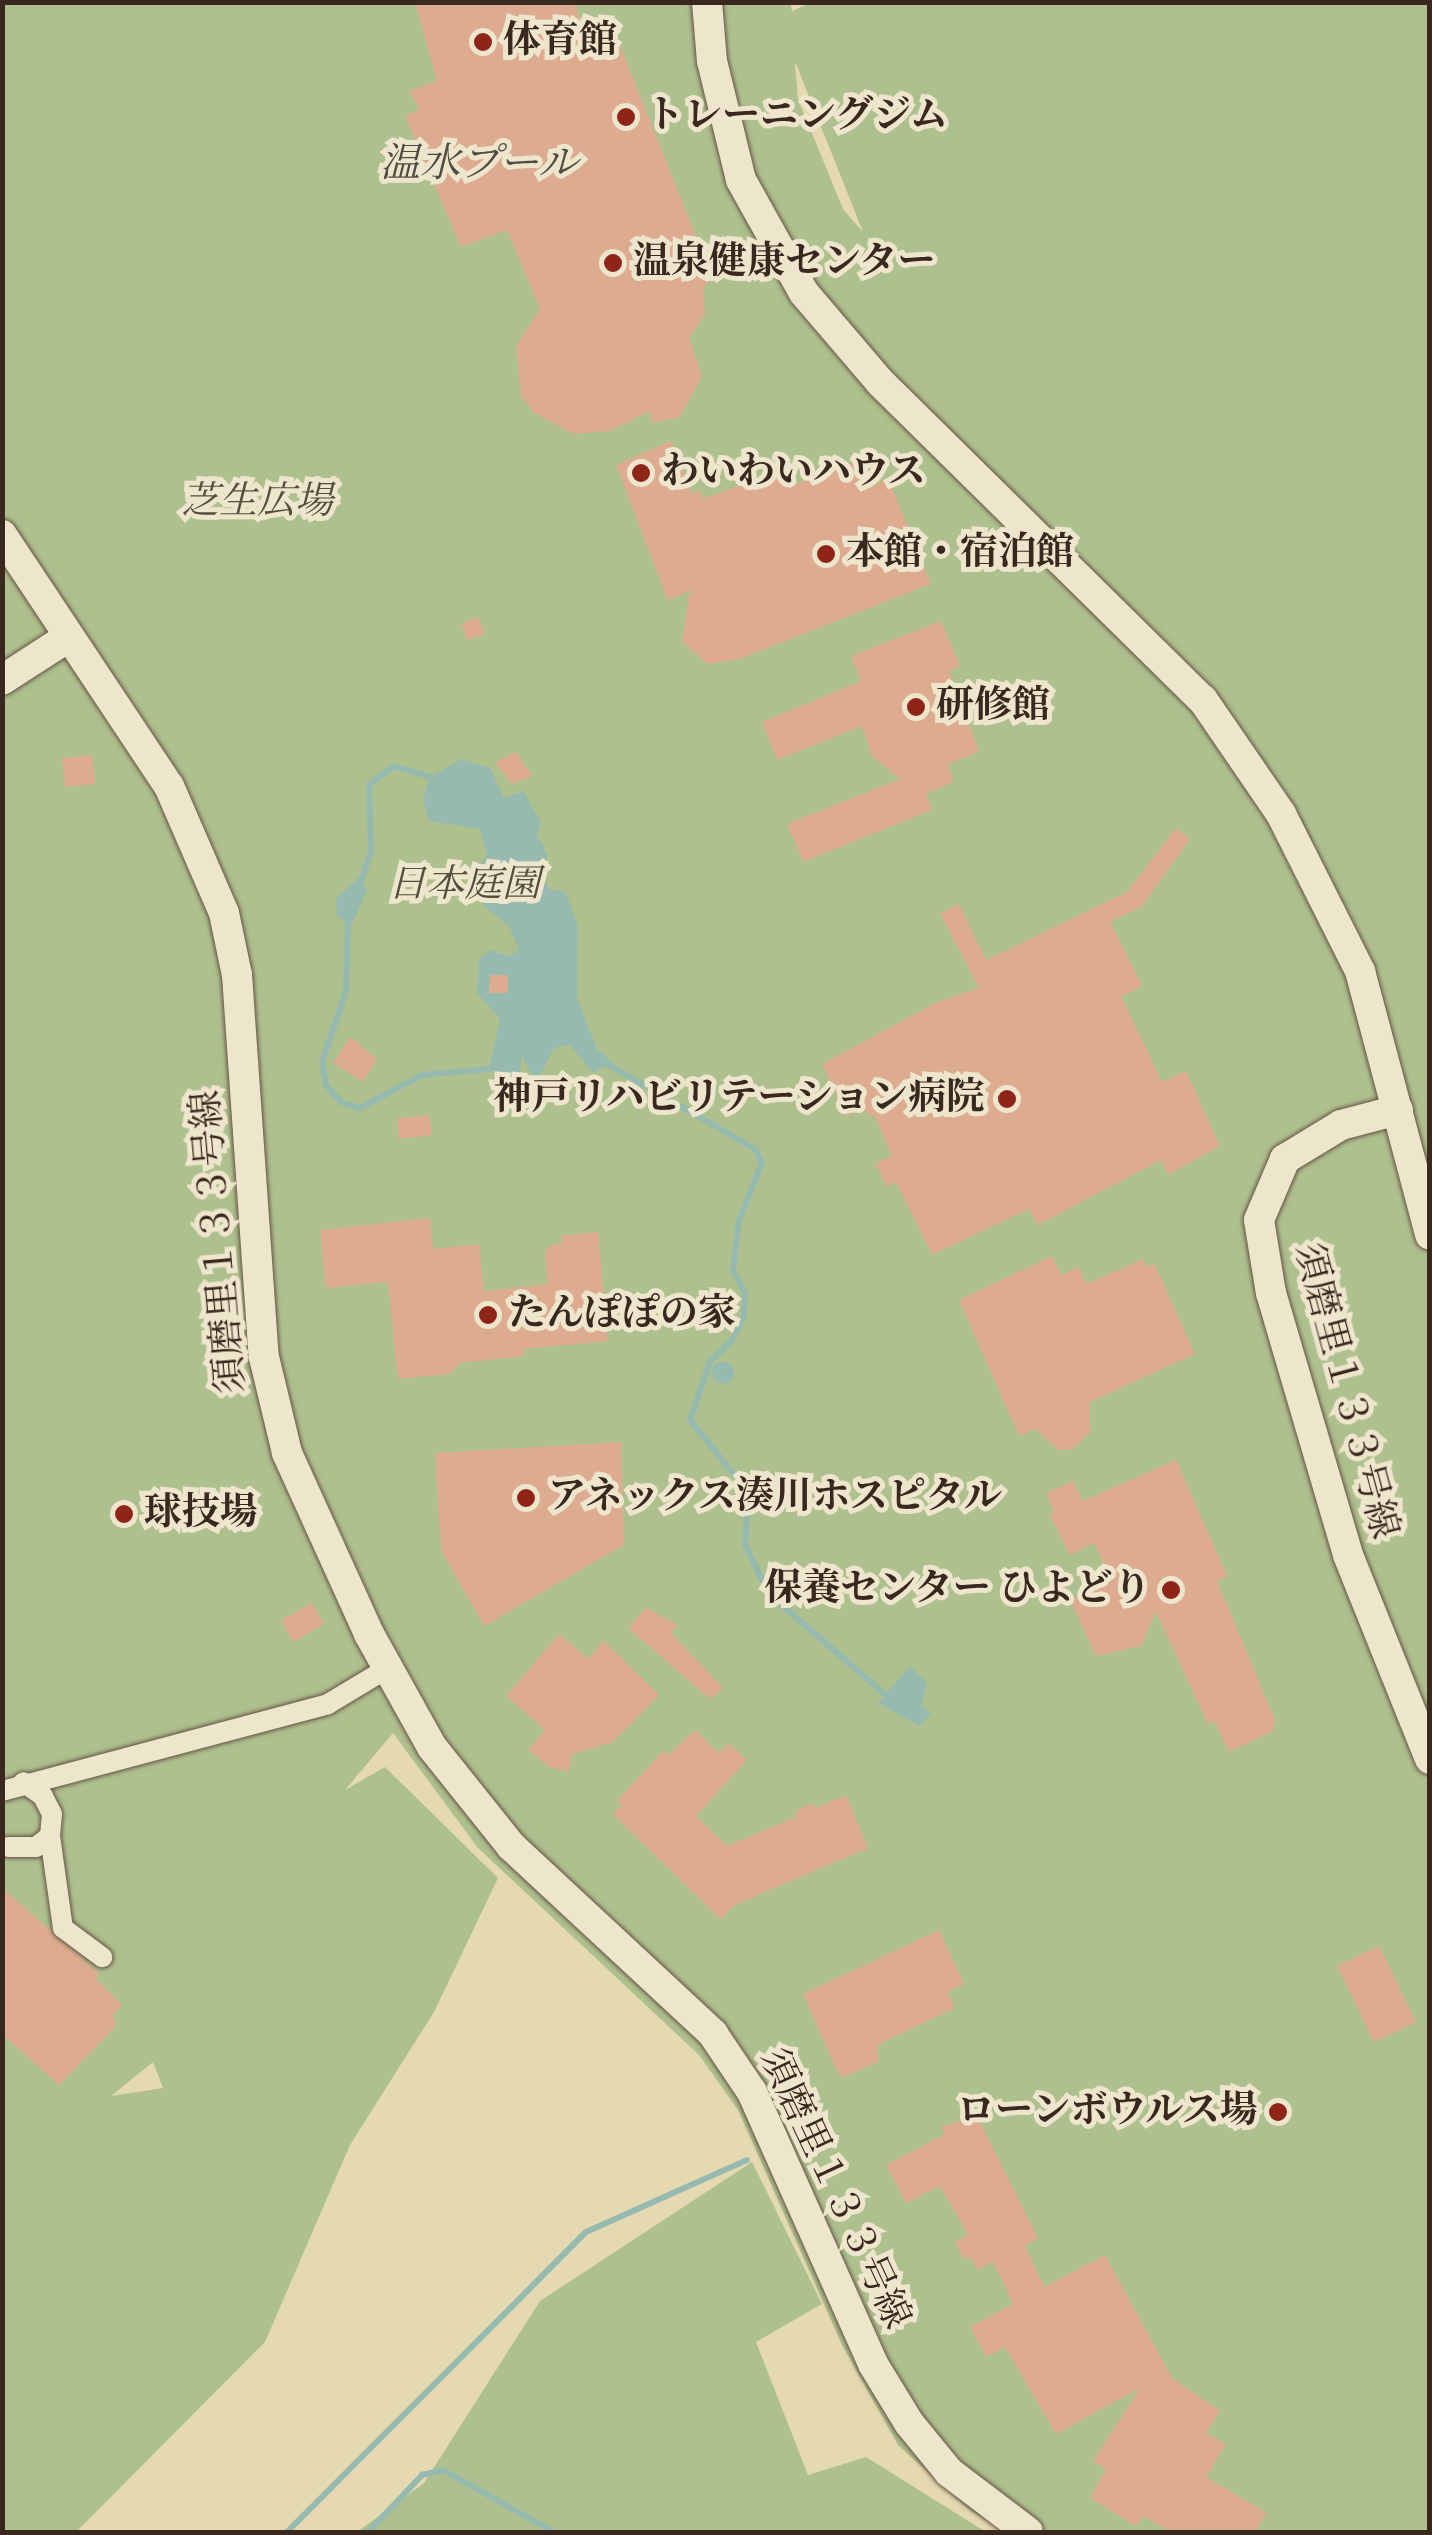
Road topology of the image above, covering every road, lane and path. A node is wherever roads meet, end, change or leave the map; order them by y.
1 (707, 2) edge
2 (2, 536) edge
3 (66, 638) junction
4 (2, 680) edge
5 (1398, 1110) junction
6 (1430, 1235) edge
7 (388, 1668) junction
8 (1430, 1759) edge
9 (24, 1782) junction
10 (2, 1790) edge
11 (50, 1836) junction
12 (8, 1847) dead end
13 (102, 1957) dead end
14 (1028, 2532) edge

1 - 5 street
2 - 3 street, 須磨里１３３号線
3 - 4 street
3 - 7 street, 須磨里１３３号線
5 - 6 street
5 - 8 street, 須磨里１３３号線
7 - 9 street
7 - 14 street, 須磨里１３３号線
9 - 10 street
9 - 11 street
11 - 12 street
11 - 13 street

